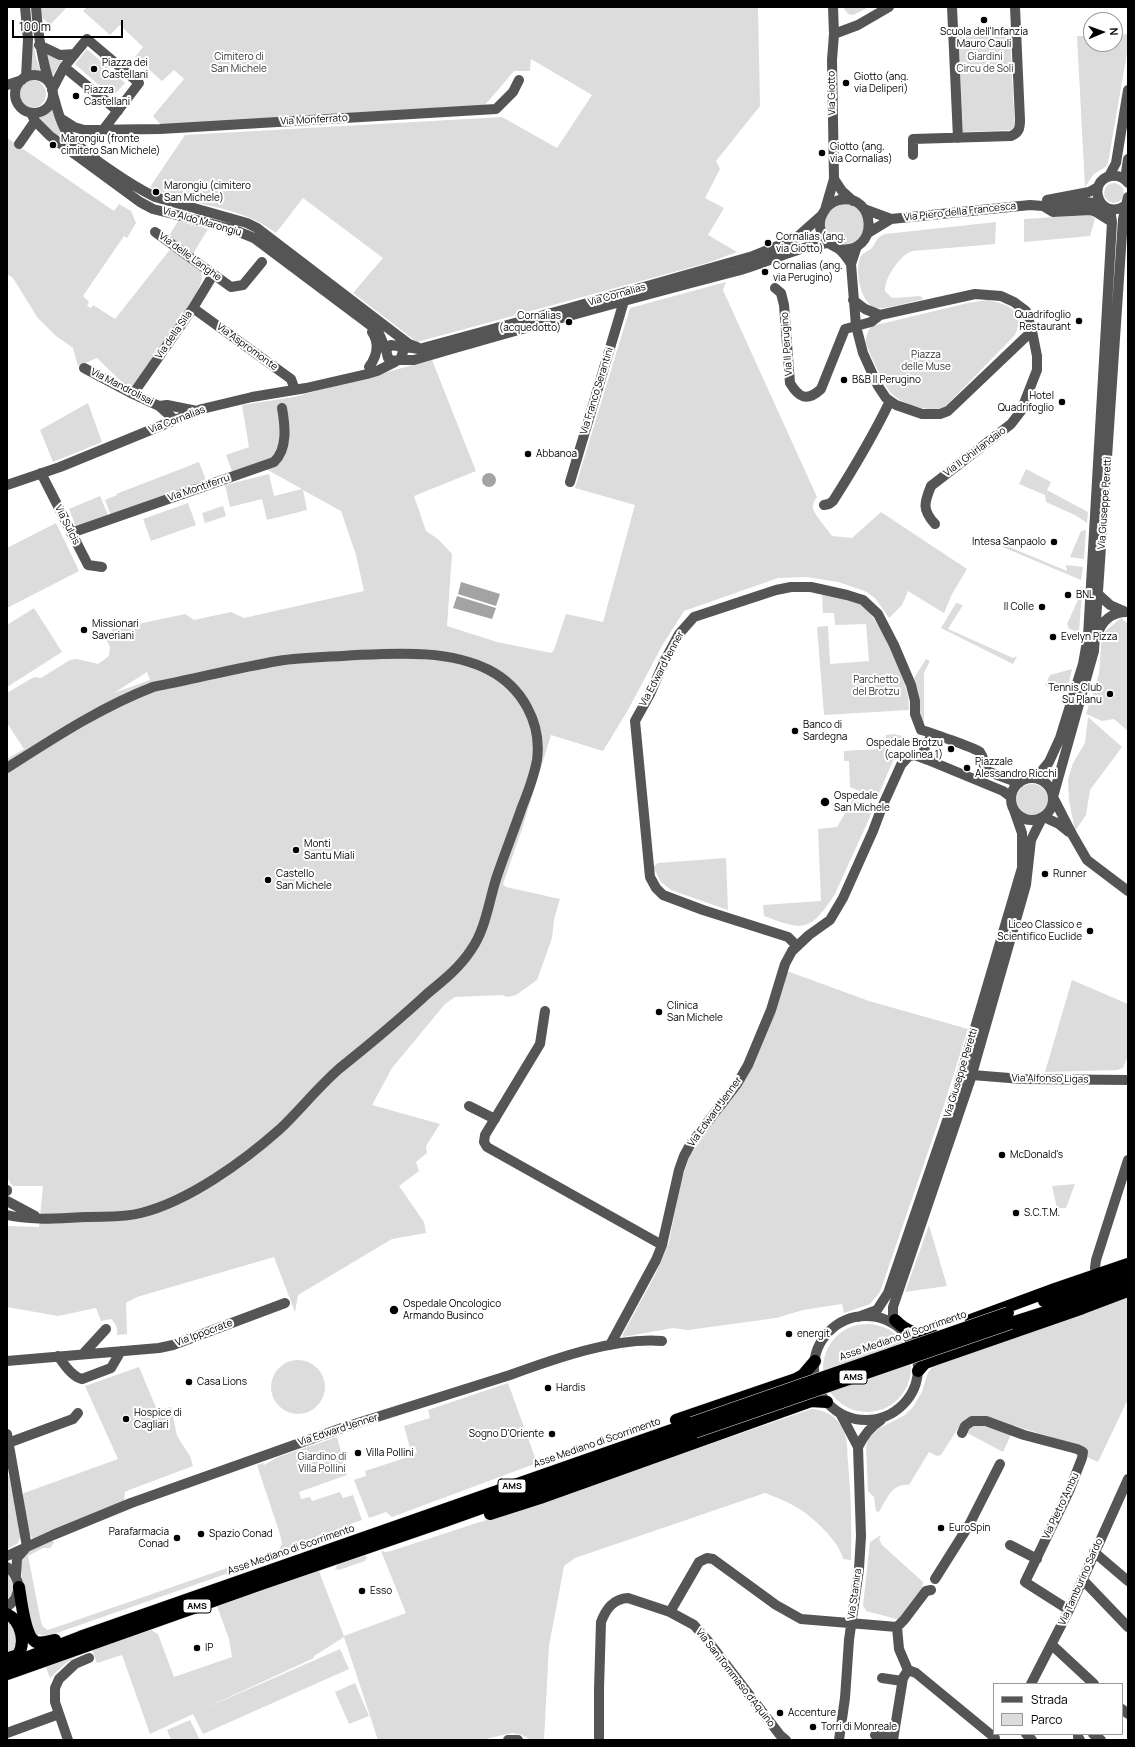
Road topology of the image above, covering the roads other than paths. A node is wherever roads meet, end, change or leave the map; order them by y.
1 (26, 7) edge
2 (36, 7) edge
3 (834, 7) edge
4 (889, 7) edge
5 (952, 7) edge
6 (1015, 7) edge
7 (834, 34) junction
8 (39, 45) junction
9 (75, 54) junction
10 (64, 67) junction
11 (24, 79) junction
12 (519, 80) dead end
13 (7, 86) edge
14 (52, 90) junction
15 (1128, 90) edge
16 (7, 98) edge
17 (17, 103) junction
18 (118, 111) junction
19 (33, 117) junction
20 (60, 118) junction
21 (99, 130) junction
22 (958, 138) junction
23 (19, 144) dead end
24 (88, 153) junction
25 (913, 155) dead end
26 (1128, 159) edge
27 (1109, 176) junction
28 (834, 179) junction
29 (1126, 181) edge
30 (1098, 187) junction
31 (1128, 199) edge
32 (853, 201) junction
33 (1101, 203) junction
34 (1030, 205) junction
35 (1044, 206) junction
36 (864, 209) junction
37 (1110, 210) junction
38 (823, 212) junction
39 (890, 219) junction
40 (1112, 222) junction
41 (155, 232) dead end
42 (868, 233) junction
43 (828, 243) junction
44 (856, 246) junction
45 (839, 248) junction
46 (262, 262) dead end
47 (851, 264) junction
48 (213, 275) junction
49 (775, 288) dead end
50 (853, 300) junction
51 (624, 301) junction
52 (193, 308) junction
53 (880, 315) junction
54 (363, 321) junction
55 (856, 326) junction
56 (1032, 331) junction
57 (400, 343) junction
58 (386, 352) junction
59 (414, 360) junction
60 (398, 361) junction
61 (84, 368) dead end
62 (373, 369) junction
63 (295, 390) junction
64 (133, 394) junction
65 (890, 401) junction
66 (159, 406) junction
67 (282, 408) dead end
68 (197, 411) junction
69 (175, 420) junction
70 (41, 473) junction
71 (570, 482) dead end
72 (7, 485) edge
73 (824, 505) dead end
74 (935, 524) dead end
75 (71, 533) junction
76 (102, 567) dead end
77 (1098, 595) junction
78 (1127, 612) edge
79 (1094, 641) junction
80 (934, 734) junction
81 (924, 758) junction
82 (7, 768) edge
83 (1036, 778) junction
84 (1019, 783) junction
85 (1053, 796) junction
86 (1011, 797) junction
87 (1014, 810) junction
88 (1043, 818) junction
89 (1072, 834) junction
90 (1128, 891) edge
91 (797, 946) junction
92 (545, 1011) dead end
93 (972, 1075) junction
94 (1128, 1080) edge
95 (470, 1106) dead end
96 (495, 1119) junction
97 (1128, 1160) edge
98 (7, 1202) edge
99 (7, 1215) edge
100 (41, 1219) junction
101 (662, 1246) junction
102 (1128, 1264) edge
103 (1128, 1272) edge
104 (1097, 1274) junction
105 (1128, 1282) edge
106 (1128, 1291) edge
107 (285, 1303) dead end
108 (858, 1317) junction
109 (1009, 1318) junction
110 (896, 1323) junction
111 (106, 1329) dead end
112 (932, 1334) junction
113 (662, 1341) dead end
114 (911, 1342) junction
115 (610, 1345) junction
116 (121, 1351) junction
117 (83, 1354) junction
118 (58, 1356) junction
119 (7, 1360) edge
120 (815, 1361) junction
121 (918, 1371) junction
122 (764, 1391) junction
123 (827, 1402) junction
124 (78, 1413) dead end
125 (840, 1413) junction
126 (770, 1415) junction
127 (886, 1416) junction
128 (693, 1428) junction
129 (962, 1433) dead end
130 (8, 1438) edge
131 (858, 1447) junction
132 (9, 1463) edge
133 (1000, 1464) dead end
134 (1128, 1479) edge
135 (1125, 1492) edge
136 (432, 1514) junction
137 (446, 1521) junction
138 (1010, 1545) dead end
139 (27, 1547) junction
140 (1094, 1552) junction
141 (7, 1556) edge
142 (1037, 1558) junction
143 (7, 1567) edge
144 (935, 1578) dead end
145 (1082, 1580) junction
146 (1128, 1581) edge
147 (17, 1582) junction
148 (931, 1590) dead end
149 (7, 1607) edge
150 (1069, 1610) junction
151 (670, 1612) junction
152 (7, 1614) edge
153 (851, 1622) junction
154 (897, 1627) junction
155 (1128, 1627) edge
156 (80, 1637) junction
157 (1052, 1645) junction
158 (89, 1658) dead end
159 (7, 1659) edge
160 (7, 1665) edge
161 (908, 1670) junction
162 (7, 1674) edge
163 (882, 1678) dead end
164 (902, 1681) junction
165 (1032, 1683) edge
166 (1093, 1683) edge
167 (59, 1714) junction
168 (7, 1733) edge
169 (875, 1735) dead end
170 (993, 1735) edge
171 (781, 1738) edge
172 (893, 1739) edge
173 (68, 1740) edge
174 (508, 1740) edge
175 (518, 1740) edge
176 (599, 1740) edge
177 (839, 1740) edge

1 - 11 street
2 - 8 street, Via Aldo Marongiu
3 - 7 street, Via Giotto
4 - 7 street
5 - 22 street
6 - 22 street
7 - 28 street, Via Giotto
8 - 9 street
8 - 14 street, Via Aldo Marongiu
9 - 10 street
9 - 18 street
10 - 14 street
10 - 18 street
11 - 13 street
11 - 14 street
11 - 17 street
12 - 21 street, Via Monferrato
14 - 19 street
14 - 20 street, Via Aldo Marongiu
15 - 27 street
16 - 17 street
17 - 19 street
18 - 21 street
19 - 23 street
19 - 54 street, Via Aldo Marongiu
20 - 21 street, Via Monferrato
20 - 24 street, Via Aldo Marongiu
21 - 24 street
22 - 25 street
24 - 57 street, Via Aldo Marongiu
26 - 29 street
27 - 29 street
27 - 30 street
28 - 32 street
28 - 38 street, Via Giotto
30 - 33 street
30 - 34 street, Via Piero della Francesca
31 - 37 street
31 - 77 street, Via Giuseppe Peretti
32 - 36 street
32 - 38 street
33 - 35 street, Via Piero della Francesca
33 - 37 street
34 - 35 street, Via Piero della Francesca
34 - 39 street, Via Piero della Francesca
35 - 40 street
36 - 39 street, Via Piero della Francesca
36 - 42 street
37 - 40 street, Via Giuseppe Peretti
38 - 43 street
38 - 57 street, Via Cornalias
39 - 42 street, Via Piero della Francesca
40 - 83 street, Via Giuseppe Peretti
41 - 48 street, Via delle Langhe
42 - 44 street
43 - 45 street
43 - 51 street, Via Cornalias
44 - 45 street
44 - 47 street
45 - 47 street
46 - 48 street, Via delle Langhe
47 - 50 street
48 - 52 street, Via della Sila
49 - 55 street, Via Il Perugino
50 - 53 street
50 - 55 street
51 - 59 street, Via Cornalias
51 - 71 street, Via Franco Serantini
52 - 63 street, Via Aspromonte
52 - 64 street, Via della Sila
53 - 55 street
53 - 56 street
54 - 58 street, Via Aldo Marongiu
54 - 62 street
55 - 65 street
56 - 65 street
56 - 74 street, Via Il Ghirlandaio
57 - 58 street
57 - 60 street
58 - 60 street
58 - 62 street, Via Cornalias
59 - 60 street, Via Cornalias
59 - 62 street
60 - 62 street, Via Cornalias
61 - 64 street, Via Mandrolisai
62 - 63 street, Via Cornalias
63 - 68 street, Via Cornalias
64 - 66 street, Via Mandrolisai
65 - 73 street
66 - 68 street, Via Mandrolisai
66 - 69 street, Via Mandrolisai
67 - 75 street, Via Montiferru
68 - 69 street, Via Cornalias
69 - 70 street, Via Cornalias
70 - 72 street, Via Cornalias
70 - 75 street, Via Sulcis
75 - 76 street, Via Sulcis
77 - 78 street
77 - 79 street, Via Giuseppe Peretti
78 - 79 street
79 - 85 street, Via Giuseppe Peretti
80 - 81 street
80 - 84 street
80 - 91 street, Via Edward Jenner
81 - 86 street
81 - 91 street, Via Edward Jenner
82 - 100 street
83 - 84 street
83 - 85 street
84 - 86 street
85 - 88 street, Via Giuseppe Peretti
85 - 89 street
86 - 87 street, Via Giuseppe Peretti
87 - 88 street
87 - 108 street, Via Giuseppe Peretti
88 - 89 street
88 - 93 street, Via Giuseppe Peretti
89 - 90 street
91 - 101 street, Via Edward Jenner
92 - 96 street
93 - 94 street, Via Alfonso Ligas
93 - 110 street, Via Giuseppe Peretti
95 - 96 street
96 - 101 street
97 - 104 street
98 - 100 street
99 - 100 street
101 - 115 street, Via Edward Jenner
102 - 104 highway
103 - 109 highway, Asse Mediano di Scorrimento / AMS
104 - 112 highway
105 - 109 highway, Asse Mediano di Scorrimento / AMS
106 - 121 highway
107 - 116 street, Via Ippocrate
108 - 110 street
108 - 120 street
109 - 128 highway, Asse Mediano di Scorrimento / AMS, bridge
110 - 112 highway
110 - 114 street
111 - 117 street
112 - 114 highway
113 - 115 street, Via Edward Jenner
114 - 121 street
115 - 139 street, Via Edward Jenner
116 - 117 street, Via Ippocrate
116 - 118 street
117 - 118 street, Via Ippocrate
118 - 119 street, Via Ippocrate
120 - 122 highway
120 - 123 street
121 - 127 street
122 - 126 highway
122 - 136 highway
123 - 125 street
123 - 126 highway
124 - 130 street
125 - 127 street
125 - 131 street, Via Stamira
126 - 137 highway
127 - 131 street
128 - 136 highway, Asse Mediano di Scorrimento / AMS
128 - 137 highway, Asse Mediano di Scorrimento / AMS
129 - 142 street, Via Pietro Ambu
130 - 132 street
131 - 153 street, Via Stamira
132 - 139 street
133 - 144 street
134 - 135 street, Via Tamburino Sardo
135 - 140 street, Via Tamburino Sardo
136 - 156 highway, Asse Mediano di Scorrimento / AMS
137 - 162 highway, Asse Mediano di Scorrimento / AMS
138 - 142 street
139 - 141 street, Via Edward Jenner
139 - 147 street
140 - 145 street, Via Tamburino Sardo
140 - 146 street
142 - 150 street, Via Pietro Ambu
143 - 147 street
145 - 150 street, Via Tamburino Sardo
145 - 155 street
147 - 149 street
147 - 156 highway
148 - 154 street
150 - 157 street, Via Tamburino Sardo
151 - 153 street
151 - 171 street, Via San Tommaso d'Aquino
151 - 176 street, Via San Tommaso d'Aquino
152 - 159 highway
153 - 154 street
153 - 177 street, Via Stamira
154 - 161 street
156 - 160 highway, Asse Mediano di Scorrimento / AMS
157 - 165 street, Via Tamburino Sardo
157 - 166 street
158 - 167 street
161 - 164 street
161 - 170 street
163 - 164 street
164 - 172 street
167 - 168 street
167 - 173 street
169 - 172 street
174 - 175 street

